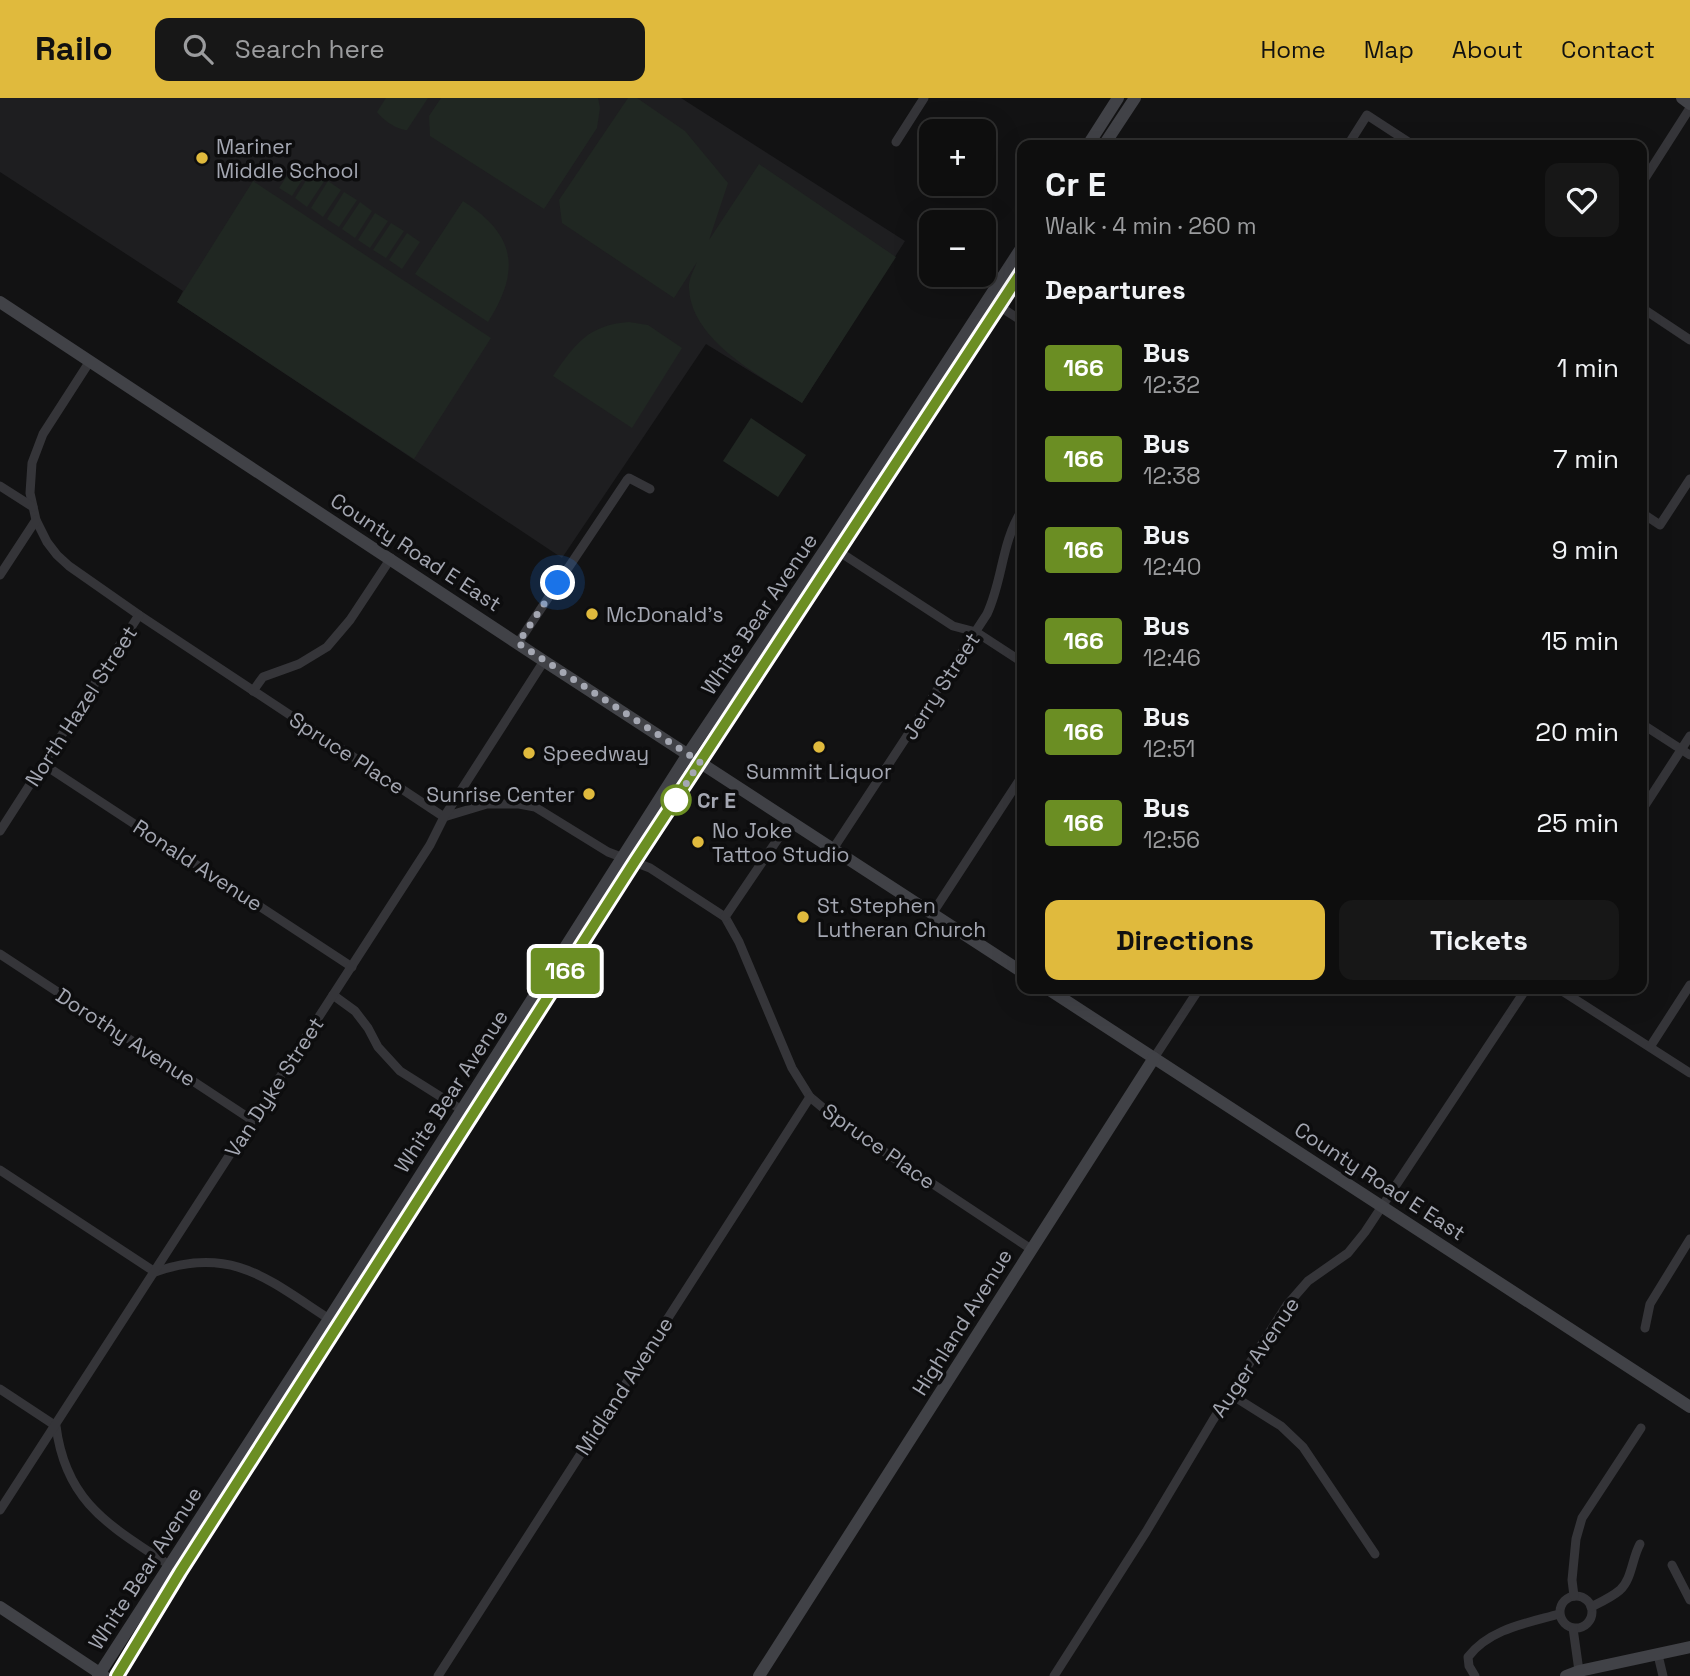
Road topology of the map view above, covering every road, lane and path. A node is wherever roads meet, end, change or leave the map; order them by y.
1 (925, 98) edge
2 (1118, 98) edge
3 (1135, 98) edge
4 (1682, 98) edge
5 (1690, 106) edge
6 (1091, 140) edge
7 (1107, 140) edge
8 (1351, 140) edge
9 (1405, 140) edge
10 (896, 142) dead end
11 (1647, 175) edge
12 (1017, 257) edge
13 (1017, 277) edge
14 (0, 302) edge
15 (994, 302) junction
16 (1647, 311) edge
17 (1017, 318) edge
18 (1690, 340) edge
19 (90, 361) junction
20 (1690, 479) edge
21 (0, 485) edge
22 (650, 489) dead end
23 (33, 507) junction
24 (1647, 516) edge
25 (36, 520) junction
26 (1017, 520) edge
27 (838, 551) junction
28 (391, 558) junction
29 (0, 575) edge
30 (139, 615) junction
31 (976, 632) junction
32 (518, 643) junction
33 (1017, 659) edge
34 (544, 660) junction
35 (253, 691) junction
36 (1647, 727) edge
37 (1690, 736) edge
38 (1681, 749) junction
39 (688, 754) junction
40 (1690, 755) edge
41 (700, 762) junction
42 (43, 764) junction
43 (1017, 784) edge
44 (1647, 802) edge
45 (444, 817) junction
46 (790, 821) junction
47 (0, 831) edge
48 (833, 849) junction
49 (629, 859) junction
50 (932, 914) junction
51 (725, 917) junction
52 (0, 954) edge
53 (352, 967) junction
54 (1017, 969) edge
55 (1690, 985) edge
56 (1056, 994) edge
57 (1196, 994) edge
58 (1523, 994) edge
59 (1567, 994) edge
60 (333, 995) junction
61 (1650, 1047) junction
62 (1154, 1058) junction
63 (1690, 1073) edge
64 (810, 1097) junction
65 (467, 1113) junction
66 (252, 1120) junction
67 (0, 1170) edge
68 (1382, 1206) junction
69 (1690, 1239) edge
70 (1031, 1249) junction
71 (155, 1272) junction
72 (334, 1322) junction
73 (1645, 1328) dead end
74 (0, 1389) edge
75 (1230, 1394) junction
76 (1690, 1407) edge
77 (56, 1426) junction
78 (1641, 1428) dead end
79 (0, 1510) edge
80 (1640, 1544) dead end
81 (1375, 1554) dead end
82 (1672, 1565) dead end
83 (175, 1569) junction
84 (1574, 1596) junction
85 (1690, 1600) edge
86 (0, 1607) edge
87 (1591, 1607) junction
88 (1559, 1614) junction
89 (1573, 1628) junction
90 (1690, 1647) edge
91 (1658, 1655) junction
92 (1603, 1671) edge
93 (1572, 1674) edge
94 (100, 1675) edge
95 (117, 1676) edge
96 (438, 1676) edge
97 (759, 1676) edge
98 (1054, 1676) edge
99 (1475, 1676) edge
100 (1663, 1676) edge

1 - 10 street
2 - 6 main road
3 - 7 main road
4 - 5 main road
5 - 11 street
8 - 9 street
12 - 15 main road, White Bear Avenue
13 - 15 main road, White Bear Avenue
14 - 19 main road, County Road E East
15 - 17 street
15 - 27 main road, White Bear Avenue
15 - 39 main road, White Bear Avenue
16 - 18 street
19 - 23 street, Spruce Place
19 - 28 main road, County Road E East
20 - 24 street
21 - 23 street
22 - 32 street
23 - 25 street, Spruce Place
25 - 29 street
25 - 30 street, Spruce Place
26 - 31 street, Jerry Street
27 - 31 street
27 - 41 main road, White Bear Avenue
28 - 32 main road, County Road E East
28 - 35 street
30 - 35 street, Spruce Place
30 - 42 street, North Hazel Street
31 - 33 street
31 - 48 street, Jerry Street
32 - 34 main road, County Road E East
34 - 39 main road, County Road E East
34 - 45 street, Van Dyke Street
35 - 45 street, Spruce Place
36 - 38 street
37 - 38 street
38 - 40 street
38 - 44 street
39 - 41 main road, County Road E East
39 - 49 main road, White Bear Avenue
41 - 46 main road, County Road E East
41 - 49 main road, White Bear Avenue
42 - 47 street, North Hazel Street
42 - 53 street, Ronald Avenue
43 - 50 street
45 - 49 street
45 - 53 street, Van Dyke Street
46 - 48 main road, County Road E East
46 - 51 street
48 - 50 main road, County Road E East
49 - 51 street
49 - 65 main road, White Bear Avenue
50 - 54 main road, County Road E East
51 - 64 street, Spruce Place
52 - 66 street, Dorothy Avenue
53 - 60 street, Van Dyke Street
55 - 61 street
56 - 62 main road, County Road E East
57 - 62 street, Highland Avenue
58 - 68 street, Auger Avenue
59 - 61 street
60 - 65 street
60 - 66 street, Van Dyke Street
61 - 63 street
62 - 68 main road, County Road E East
62 - 70 main road, Highland Avenue
64 - 70 street, Spruce Place
64 - 96 street, Midland Avenue
65 - 72 main road, White Bear Avenue
66 - 71 street, Van Dyke Street
67 - 71 street
68 - 75 street, Auger Avenue
68 - 76 main road, County Road E East
69 - 73 street
70 - 97 main road, Highland Avenue
71 - 72 street
71 - 77 street, Van Dyke Street
72 - 83 main road, White Bear Avenue
74 - 77 street
75 - 81 street
75 - 98 street, Auger Avenue
77 - 79 street, Van Dyke Street
77 - 83 street
78 - 84 street
80 - 87 street
82 - 85 street
83 - 94 main road, White Bear Avenue
83 - 95 main road, White Bear Avenue
84 - 87 street
84 - 88 street
86 - 94 main road
87 - 89 street
88 - 89 street
88 - 99 street
89 - 93 street
90 - 91 main road
91 - 92 main road
91 - 100 street
92 - 93 main road

